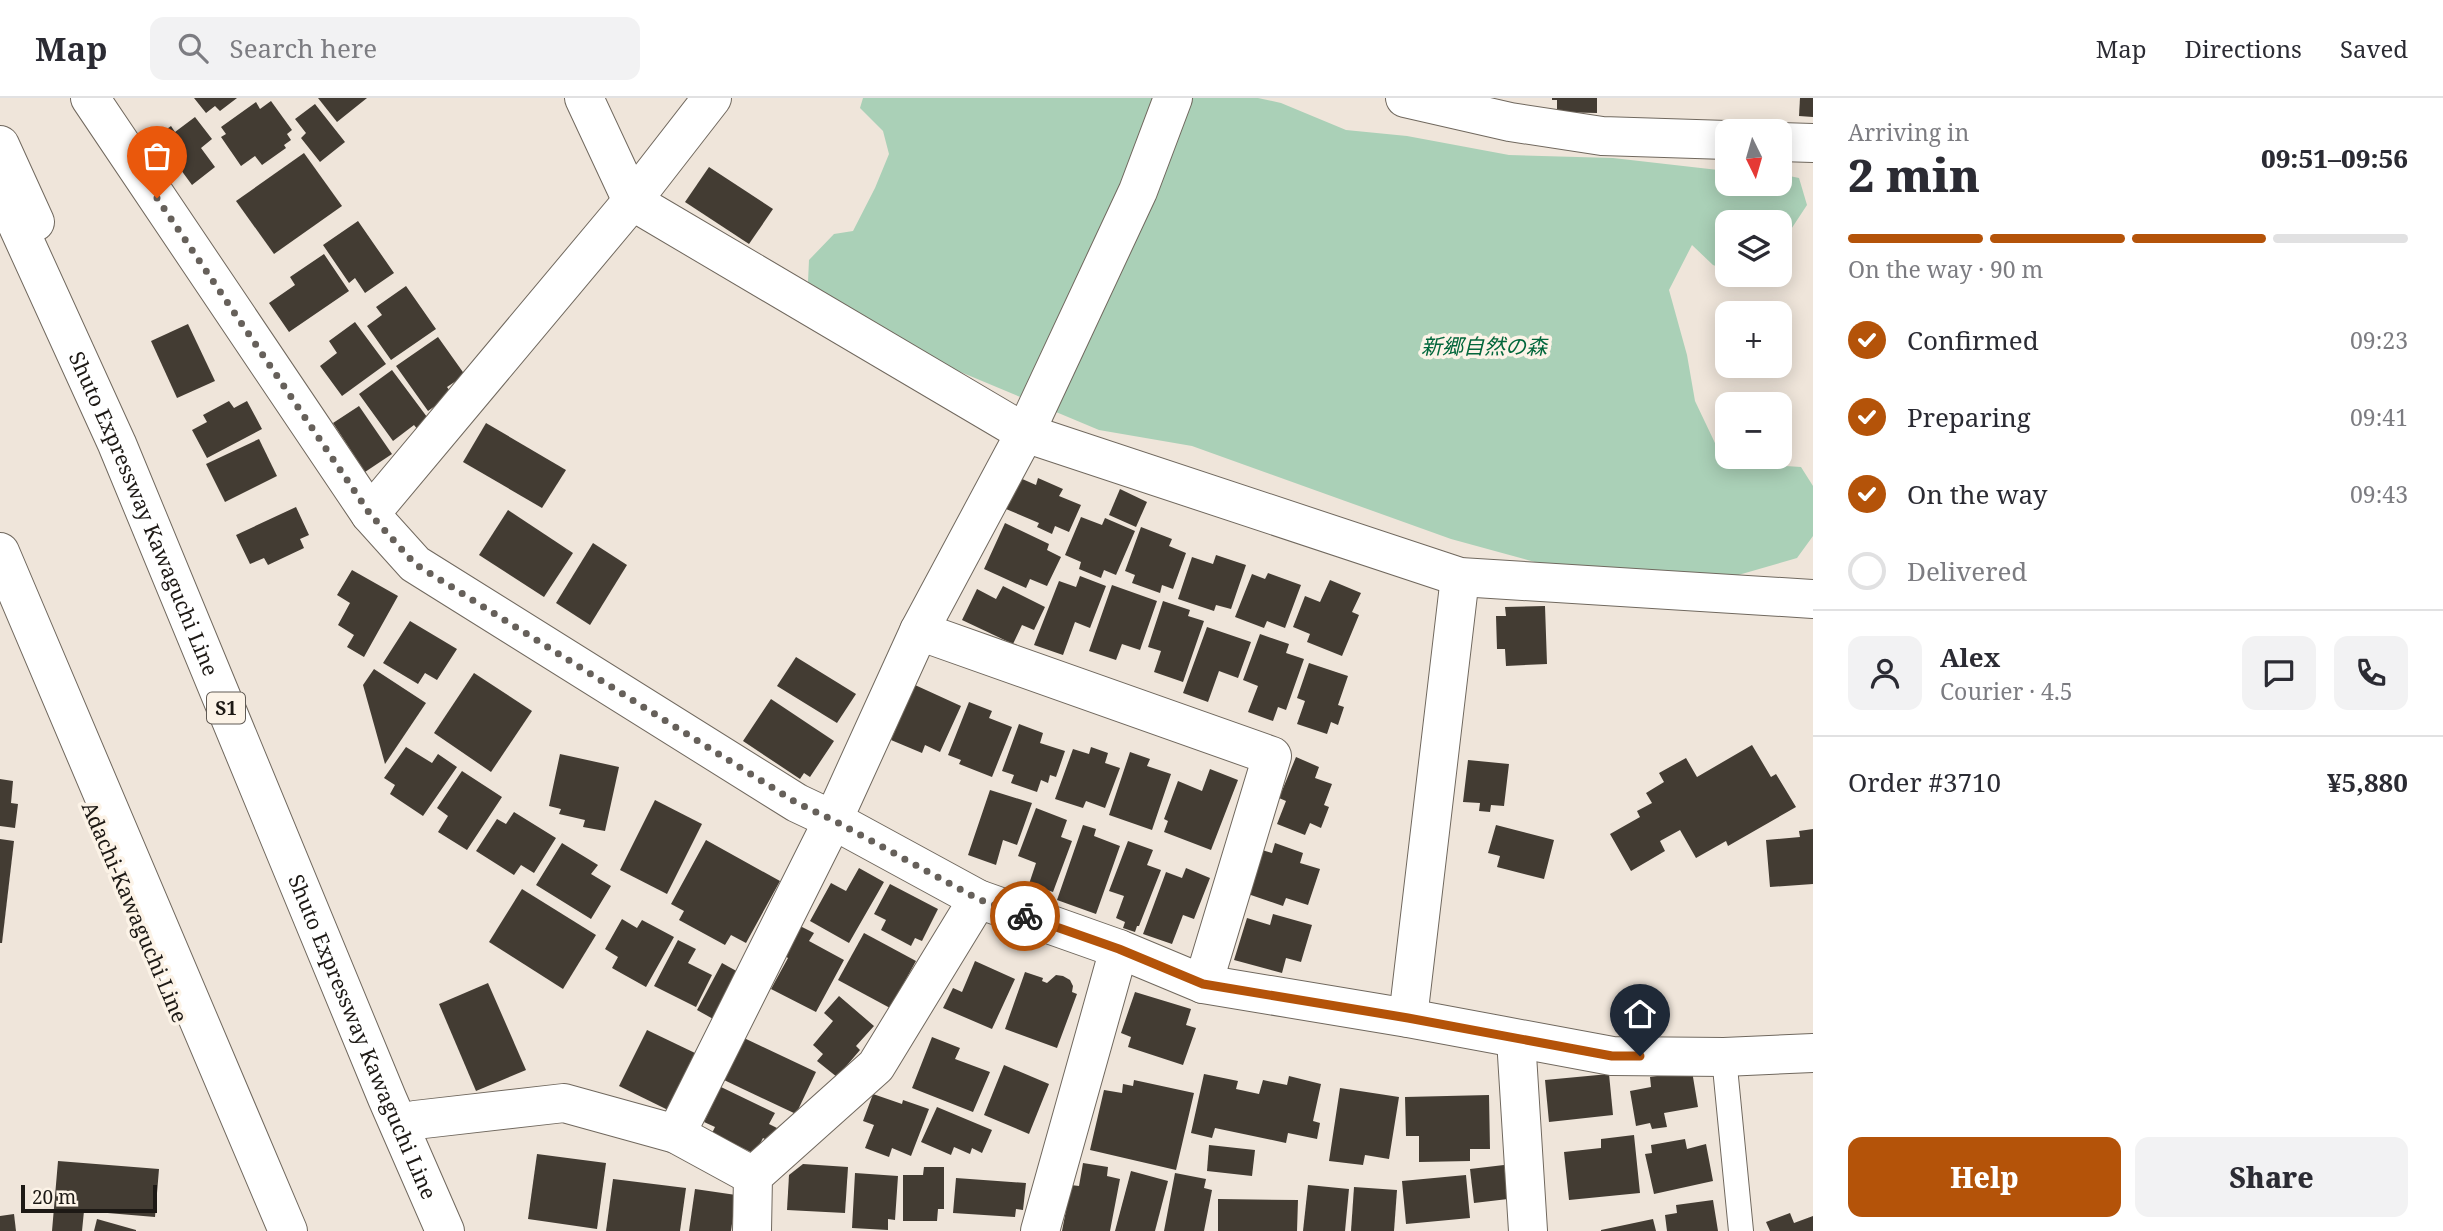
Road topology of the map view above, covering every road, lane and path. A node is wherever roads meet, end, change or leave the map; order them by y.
1 (90, 98) edge
2 (584, 98) edge
3 (712, 98) edge
4 (1173, 98) edge
5 (1405, 98) edge
6 (1521, 111) edge
7 (1715, 140) edge
8 (1792, 142) edge
9 (1813, 143) edge
10 (0, 145) edge
11 (0, 187) edge
12 (632, 201) junction
13 (1025, 433) junction
14 (370, 514) junction
15 (0, 552) edge
16 (1460, 577) junction
17 (0, 593) edge
18 (1813, 599) edge
19 (919, 631) junction
20 (833, 820) junction
21 (978, 899) junction
22 (1119, 949) junction
23 (1203, 984) junction
24 (1408, 1018) junction
25 (1516, 1039) junction
26 (1813, 1053) edge
27 (1724, 1057) junction
28 (415, 1120) junction
29 (676, 1134) junction
30 (753, 1176) junction
31 (269, 1231) edge
32 (288, 1231) edge
33 (445, 1231) edge
34 (464, 1231) edge
35 (752, 1231) edge
36 (1040, 1231) edge
37 (1528, 1231) edge
38 (1741, 1231) edge

1 - 14 main road
2 - 12 main road
3 - 12 main road
4 - 13 main road
5 - 6 main road
6 - 7 main road
8 - 9 main road
10 - 28 main road
11 - 33 main road, Shuto Expressway Kawaguchi Line / S1
12 - 13 main road
12 - 14 main road
13 - 16 main road
13 - 19 main road
14 - 20 main road
15 - 32 main road
16 - 18 main road
16 - 24 main road
17 - 31 main road, Adachi-Kawaguchi Line
19 - 20 main road
19 - 23 main road
20 - 21 main road
20 - 29 main road
21 - 22 main road
21 - 30 main road
22 - 23 main road
22 - 36 main road
23 - 24 main road
24 - 25 main road
25 - 27 main road
25 - 37 main road
26 - 27 main road
27 - 38 lane
28 - 29 main road
28 - 34 main road
29 - 30 main road
30 - 35 main road

